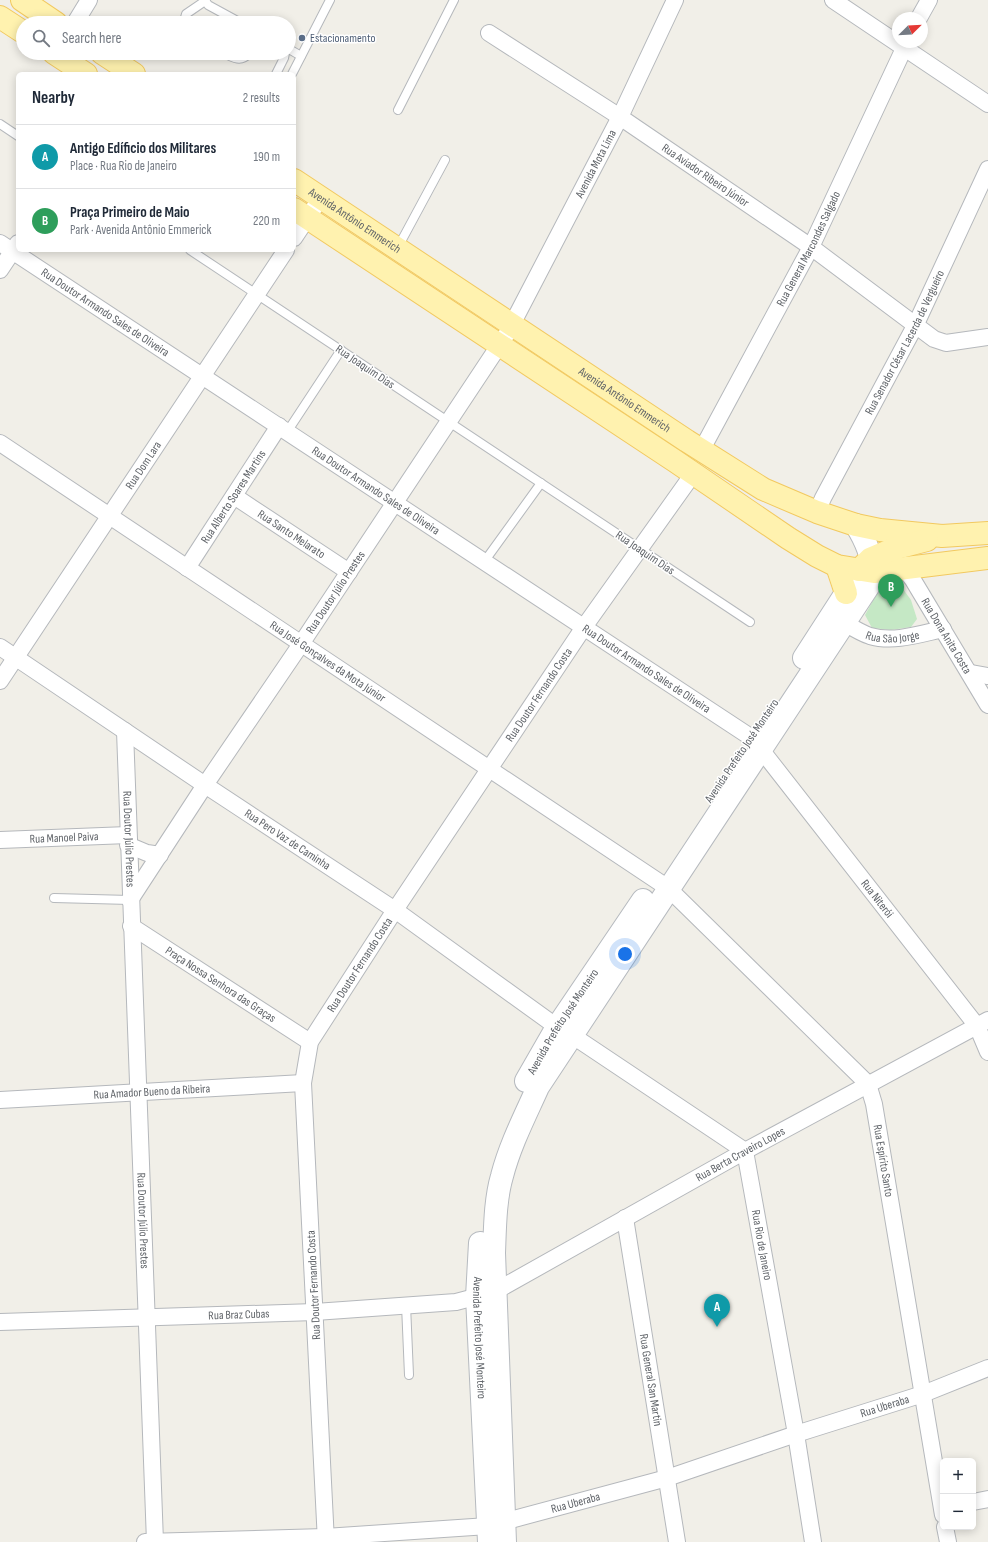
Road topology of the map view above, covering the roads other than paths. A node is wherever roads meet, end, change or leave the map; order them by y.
1 (22, 0) edge
2 (89, 0) edge
3 (205, 0) edge
4 (330, 0) edge
5 (454, 0) edge
6 (674, 0) edge
7 (833, 0) edge
8 (929, 0) edge
9 (922, 12) edge
10 (46, 16) edge
11 (79, 16) edge
12 (185, 16) edge
13 (227, 16) edge
14 (0, 17) edge
15 (16, 27) edge
16 (489, 32) dead end
17 (892, 37) edge
18 (904, 48) edge
19 (909, 48) edge
20 (296, 53) edge
21 (302, 56) junction
22 (65, 60) edge
23 (113, 60) edge
24 (283, 60) edge
25 (83, 72) edge
26 (131, 72) edge
27 (277, 72) edge
28 (293, 72) edge
29 (988, 104) edge
30 (398, 110) dead end
31 (620, 117) junction
32 (0, 124) edge
33 (16, 135) edge
34 (445, 160) dead end
35 (988, 170) edge
36 (296, 181) edge
37 (320, 199) junction
38 (301, 214) edge
39 (296, 231) edge
40 (10, 246) edge
41 (810, 247) junction
42 (397, 250) junction
43 (19, 252) edge
44 (193, 252) edge
45 (285, 252) edge
46 (0, 270) edge
47 (257, 294) junction
48 (916, 324) junction
49 (512, 325) junction
50 (988, 337) edge
51 (500, 345) junction
52 (341, 350) junction
53 (202, 376) junction
54 (448, 422) junction
55 (283, 429) junction
56 (0, 443) edge
57 (701, 451) junction
58 (693, 474) junction
59 (540, 483) junction
60 (234, 496) junction
61 (395, 502) junction
62 (817, 512) junction
63 (109, 516) junction
64 (856, 525) junction
65 (988, 533) edge
66 (942, 536) junction
67 (896, 548) junction
68 (641, 549) junction
69 (988, 558) edge
70 (484, 562) junction
71 (837, 566) junction
72 (868, 567) junction
73 (187, 568) junction
74 (904, 568) junction
75 (349, 572) junction
76 (853, 597) junction
77 (750, 622) dead end
78 (845, 623) junction
79 (584, 627) junction
80 (943, 629) junction
81 (301, 644) junction
82 (0, 647) edge
83 (16, 657) junction
84 (970, 673) junction
85 (988, 676) edge
86 (0, 681) edge
87 (988, 705) edge
88 (125, 731) junction
89 (757, 743) junction
90 (489, 769) junction
91 (205, 785) junction
92 (0, 840) edge
93 (128, 840) junction
94 (160, 855) junction
95 (662, 884) junction
96 (54, 898) dead end
97 (130, 900) junction
98 (394, 910) junction
99 (131, 926) junction
100 (983, 1023) edge
101 (565, 1031) junction
102 (310, 1042) junction
103 (988, 1052) edge
104 (303, 1083) junction
105 (868, 1084) junction
106 (138, 1093) junction
107 (0, 1100) edge
108 (745, 1151) junction
109 (625, 1218) junction
110 (486, 1294) junction
111 (406, 1306) junction
112 (315, 1312) junction
113 (146, 1318) junction
114 (0, 1322) edge
115 (988, 1368) edge
116 (409, 1375) dead end
117 (923, 1394) junction
118 (796, 1434) junction
119 (667, 1478) junction
120 (940, 1494) edge
121 (988, 1499) edge
122 (976, 1501) edge
123 (946, 1530) edge
124 (496, 1533) edge
125 (325, 1540) edge
126 (145, 1542) edge
127 (155, 1542) edge
128 (677, 1542) edge
129 (813, 1542) edge
130 (948, 1542) edge

1 - 10 main road
2 - 11 street
3 - 12 lane
3 - 13 lane
4 - 21 lane
5 - 30 lane
6 - 31 street, Avenida Mota Lima
7 - 17 street
8 - 9 street
14 - 15 main road
16 - 31 street, Rua Aviador Ribeiro Júnior
18 - 41 street, Rua General Marcondes Salgado
19 - 29 street
20 - 21 lane
21 - 28 lane
22 - 25 main road
23 - 26 main road
24 - 27 lane
31 - 41 street, Rua Aviador Ribeiro Júnior
31 - 49 street, Avenida Mota Lima
32 - 33 lane
34 - 42 lane
35 - 48 street, Rua Senador César Lacerda de Vergueiro
36 - 37 main road, Avenida Antônio Emmerich
37 - 38 street
37 - 42 main road, Avenida Antônio Emmerich
38 - 39 street
38 - 51 main road, Avenida Antônio Emmerich
40 - 46 street
41 - 48 street, Rua Aviador Ribeiro Júnior
41 - 57 street, Rua General Marcondes Salgado
42 - 49 main road, Avenida Antônio Emmerich
43 - 53 street, Rua Doutor Armando Sales de Oliveira
44 - 47 lane, Rua Joaquim Dias
45 - 47 street, Rua Dom Lara
47 - 52 lane, Rua Joaquim Dias
47 - 53 street, Rua Dom Lara
48 - 50 street, Rua Aviador Ribeiro Júnior
48 - 62 street, Rua Senador César Lacerda de Vergueiro
49 - 51 street, Rua Doutor Júlio Prestes
49 - 57 main road, Avenida Antônio Emmerich
51 - 54 street, Rua Doutor Júlio Prestes
51 - 58 main road, Avenida Antônio Emmerich
52 - 54 lane, Rua Joaquim Dias
52 - 55 lane, Rua Alberto Soares Martins
53 - 55 street, Rua Doutor Armando Sales de Oliveira
53 - 63 street, Rua Dom Lara
54 - 59 lane, Rua Joaquim Dias
54 - 61 street, Rua Doutor Júlio Prestes
55 - 60 street, Rua Alberto Soares Martins
55 - 61 street, Rua Doutor Armando Sales de Oliveira
56 - 63 street, Rua José Gonçalves da Mota Júnior
57 - 62 main road, Avenida Antônio Emmerich
58 - 68 street, Rua Doutor Fernando Costa
58 - 71 main road, Avenida Antônio Emmerich
59 - 68 lane, Rua Joaquim Dias
59 - 70 lane
60 - 73 street, Rua Alberto Soares Martins
60 - 75 street, Rua Santo Melarato
61 - 70 street, Rua Doutor Armando Sales de Oliveira
61 - 75 street, Rua Doutor Júlio Prestes
62 - 64 main road, Avenida Antônio Emmerich
63 - 73 street, Rua José Gonçalves da Mota Júnior
63 - 83 street, Rua Dom Lara
64 - 66 main road, Avenida Antônio Emmerich
64 - 72 main road
65 - 66 main road, Avenida Antônio Emmerich
66 - 67 main road
67 - 72 main road
67 - 74 main road
68 - 77 lane, Rua Joaquim Dias
68 - 79 street, Rua Doutor Fernando Costa
69 - 74 main road
70 - 79 street, Rua Doutor Armando Sales de Oliveira
71 - 72 main road, Avenida Antônio Emmerich
71 - 76 main road
72 - 74 main road, Avenida Antônio Emmerich
72 - 76 main road, Avenida Prefeito José Monteiro
73 - 81 street, Rua José Gonçalves da Mota Júnior
74 - 80 street, Rua Dona Anita Costa
75 - 81 street, Rua Doutor Júlio Prestes
76 - 78 main road, Avenida Prefeito José Monteiro
76 - 89 main road, Avenida Prefeito José Monteiro
78 - 80 street, Rua São Jorge
78 - 89 main road, Avenida Prefeito José Monteiro
79 - 89 street, Rua Doutor Armando Sales de Oliveira
79 - 90 street, Rua Doutor Fernando Costa
80 - 84 street, Rua Dona Anita Costa
81 - 90 street, Rua José Gonçalves da Mota Júnior
81 - 91 street, Rua Doutor Júlio Prestes
82 - 83 street, Rua Pero Vaz de Caminha
83 - 86 street, Rua Dom Lara
83 - 88 street, Rua Pero Vaz de Caminha
84 - 85 street
84 - 87 street, Rua Dona Anita Costa
88 - 91 street, Rua Pero Vaz de Caminha
88 - 93 street, Rua Doutor Júlio Prestes
89 - 95 main road, Avenida Prefeito José Monteiro
89 - 100 street, Rua Niterói
90 - 95 street, Rua José Gonçalves da Mota Júnior
90 - 98 street, Rua Doutor Fernando Costa
91 - 94 street, Rua Doutor Júlio Prestes
91 - 98 street, Rua Pero Vaz de Caminha
92 - 93 street, Rua Manoel Paiva
93 - 94 street
93 - 97 street, Rua Doutor Júlio Prestes
94 - 97 street, Rua Doutor Júlio Prestes
95 - 101 main road, Avenida Prefeito José Monteiro
95 - 105 street
96 - 97 lane
97 - 99 street, Rua Doutor Júlio Prestes
98 - 101 street, Rua Pero Vaz de Caminha
98 - 102 street, Rua Doutor Fernando Costa
99 - 102 street, Praça Nossa Senhora das Graças
99 - 106 street, Rua Doutor Júlio Prestes
100 - 103 street, Rua Niterói
100 - 105 street, Rua Berta Craveiro Lopes
101 - 108 street
101 - 110 main road, Avenida Prefeito José Monteiro
102 - 104 street, Rua Doutor Fernando Costa
104 - 106 street, Rua Amador Bueno da Ribeira
104 - 112 street, Rua Doutor Fernando Costa
105 - 108 street, Rua Berta Craveiro Lopes
105 - 117 street, Rua Espírito Santo
106 - 107 street, Rua Amador Bueno da Ribeira
106 - 113 street, Rua Doutor Júlio Prestes
108 - 109 street, Rua Berta Craveiro Lopes
108 - 118 street, Rua Rio de Janeiro
109 - 110 street, Rua Berta Craveiro Lopes
109 - 119 street, Rua General San Martin
110 - 111 street, Rua Braz Cubas
110 - 124 main road, Avenida Prefeito José Monteiro
111 - 112 street, Rua Braz Cubas
111 - 116 lane
112 - 113 street, Rua Braz Cubas
112 - 125 street, Rua Doutor Fernando Costa
113 - 114 street, Rua Braz Cubas
113 - 127 street, Rua Doutor Júlio Prestes
115 - 117 street, Rua Uberaba
117 - 118 street, Rua Uberaba
117 - 120 street, Rua Espírito Santo
118 - 119 street, Rua Uberaba
118 - 129 street, Rua Rio de Janeiro
119 - 124 street, Rua Uberaba
119 - 128 street, Rua General San Martin
121 - 122 street
123 - 130 street
124 - 125 street, Rua Uberaba
125 - 127 street, Rua Uberaba
126 - 127 street, Rua Uberaba

